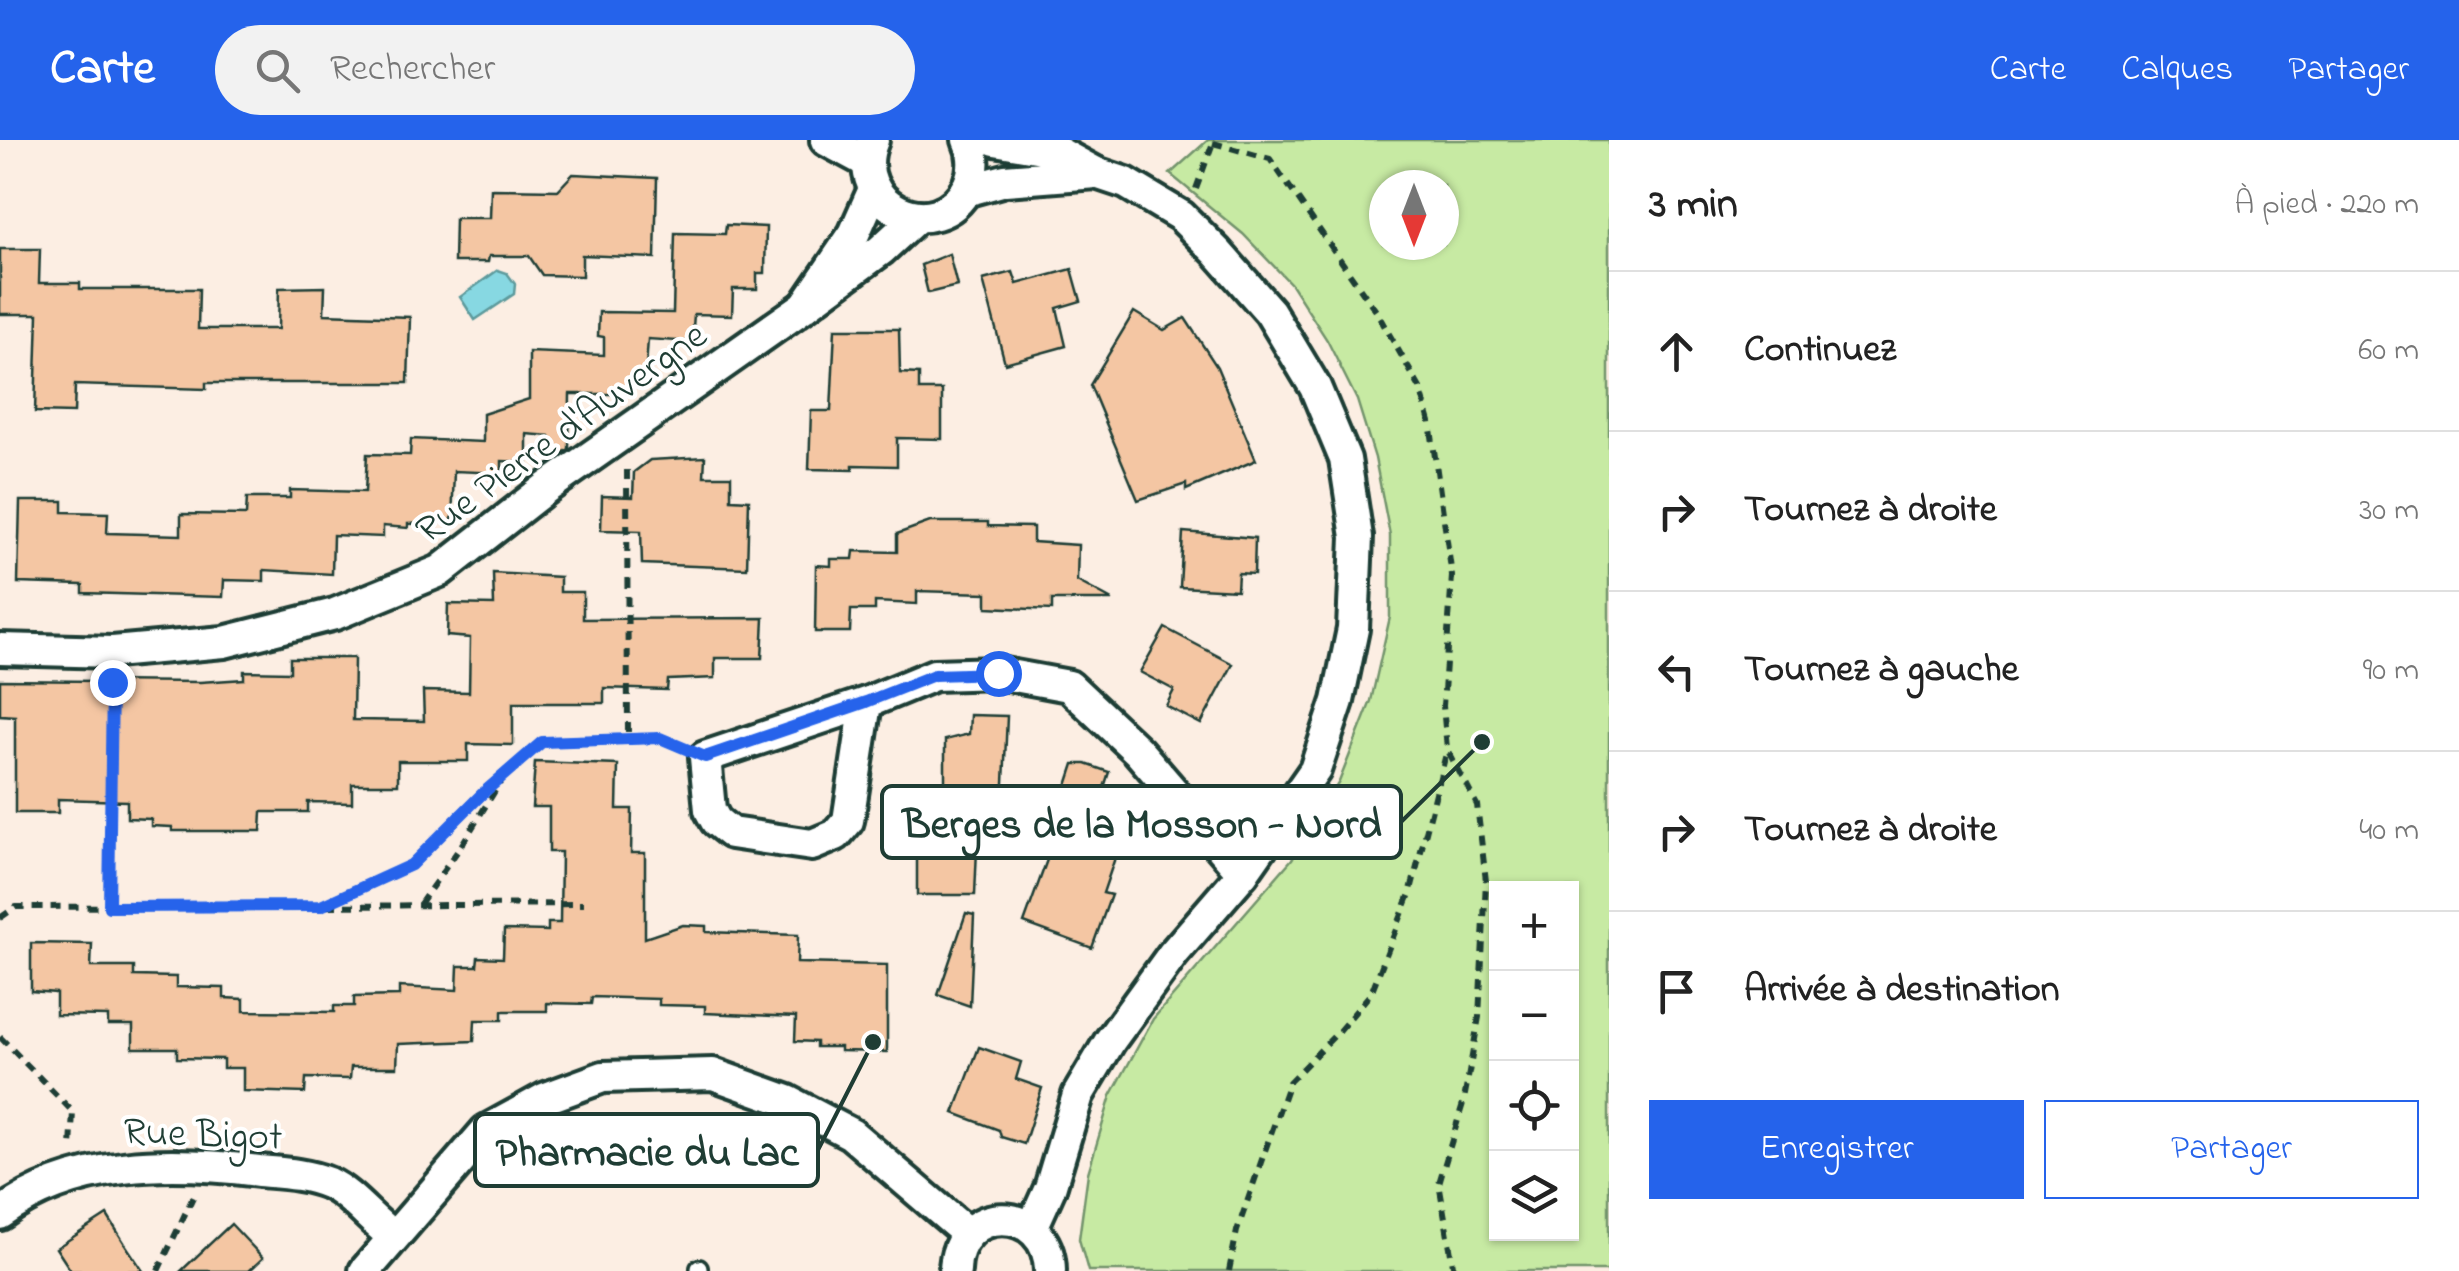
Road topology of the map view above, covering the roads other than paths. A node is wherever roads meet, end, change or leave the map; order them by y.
1 (826, 140) edge
2 (968, 140) edge
3 (995, 140) edge
4 (1051, 145) edge
5 (871, 164) edge
6 (1096, 172) junction
7 (965, 192) junction
8 (918, 216) junction
9 (805, 306) junction
10 (0, 649) edge
11 (866, 702) junction
12 (1243, 873) junction
13 (0, 1214) edge
14 (1032, 1228) junction
15 (968, 1234) junction
16 (393, 1236) junction
17 (366, 1271) edge
18 (955, 1271) edge
19 (1050, 1271) edge

1 - 5 street
2 - 7 street
3 - 4 street
4 - 6 street
5 - 8 street
5 - 9 street, Rue Pierre d'Auvergne
6 - 7 street, Rue Pierre d'Auvergne
6 - 12 street
7 - 8 street, Rue Pierre d'Auvergne
8 - 9 street, Rue Pierre d'Auvergne
9 - 10 street, Rue Pierre d'Auvergne
11 - 11 street
11 - 12 street
12 - 14 street
13 - 16 street, Rue Bigot
14 - 15 street
14 - 19 street
15 - 16 street
15 - 18 street
16 - 17 street

